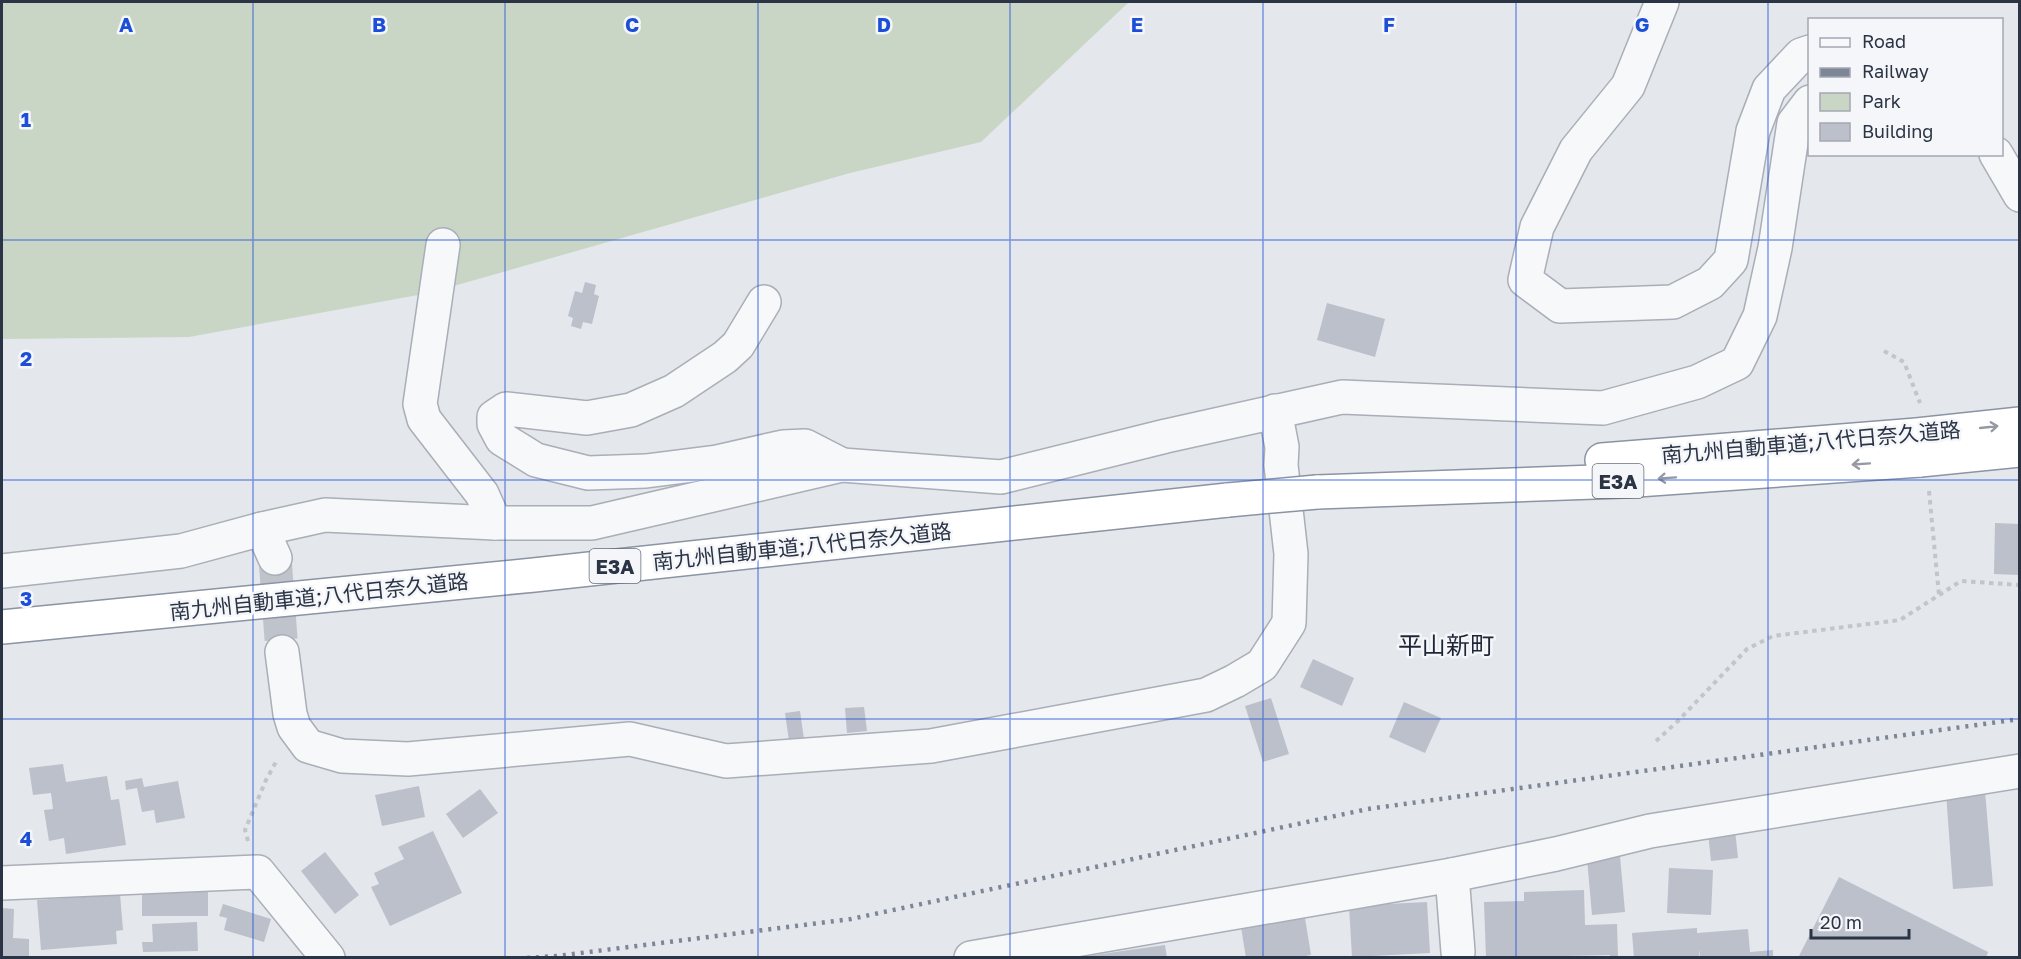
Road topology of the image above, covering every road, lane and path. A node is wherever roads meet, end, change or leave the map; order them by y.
1 (1662, 2) edge
2 (1808, 52) edge
3 (1808, 103) edge
4 (1997, 156) edge
5 (2019, 195) edge
6 (443, 245) dead end
7 (764, 302) dead end
8 (1275, 411) junction
9 (2019, 424) edge
10 (1918, 448) junction
11 (2019, 450) edge
12 (842, 465) junction
13 (495, 523) junction
14 (2, 571) edge
15 (2019, 585) edge
16 (2, 627) edge
17 (282, 652) tunnel mouth
18 (294, 727) junction
19 (1656, 741) dead end
20 (2019, 771) edge
21 (258, 872) junction
22 (1452, 875) junction
23 (2, 883) edge
24 (1458, 952) dead end
25 (328, 957) edge
26 (971, 957) edge

1 - 2 street
3 - 8 street
4 - 5 street
6 - 13 street
7 - 12 street
8 - 12 street
8 - 18 street
10 -> 9 highway, 南九州自動車道;八代日奈久道路 / E3A, bridge
10 - 11 highway, 南九州自動車道;八代日奈久道路 / E3A, bridge
10 - 16 highway, 南九州自動車道;八代日奈久道路 / E3A, bridge
12 - 13 street
13 - 14 street
15 - 19 path
17 - 18 street
18 - 21 path
20 - 22 street
21 - 23 street
21 - 25 street
22 - 24 street
22 - 26 street

